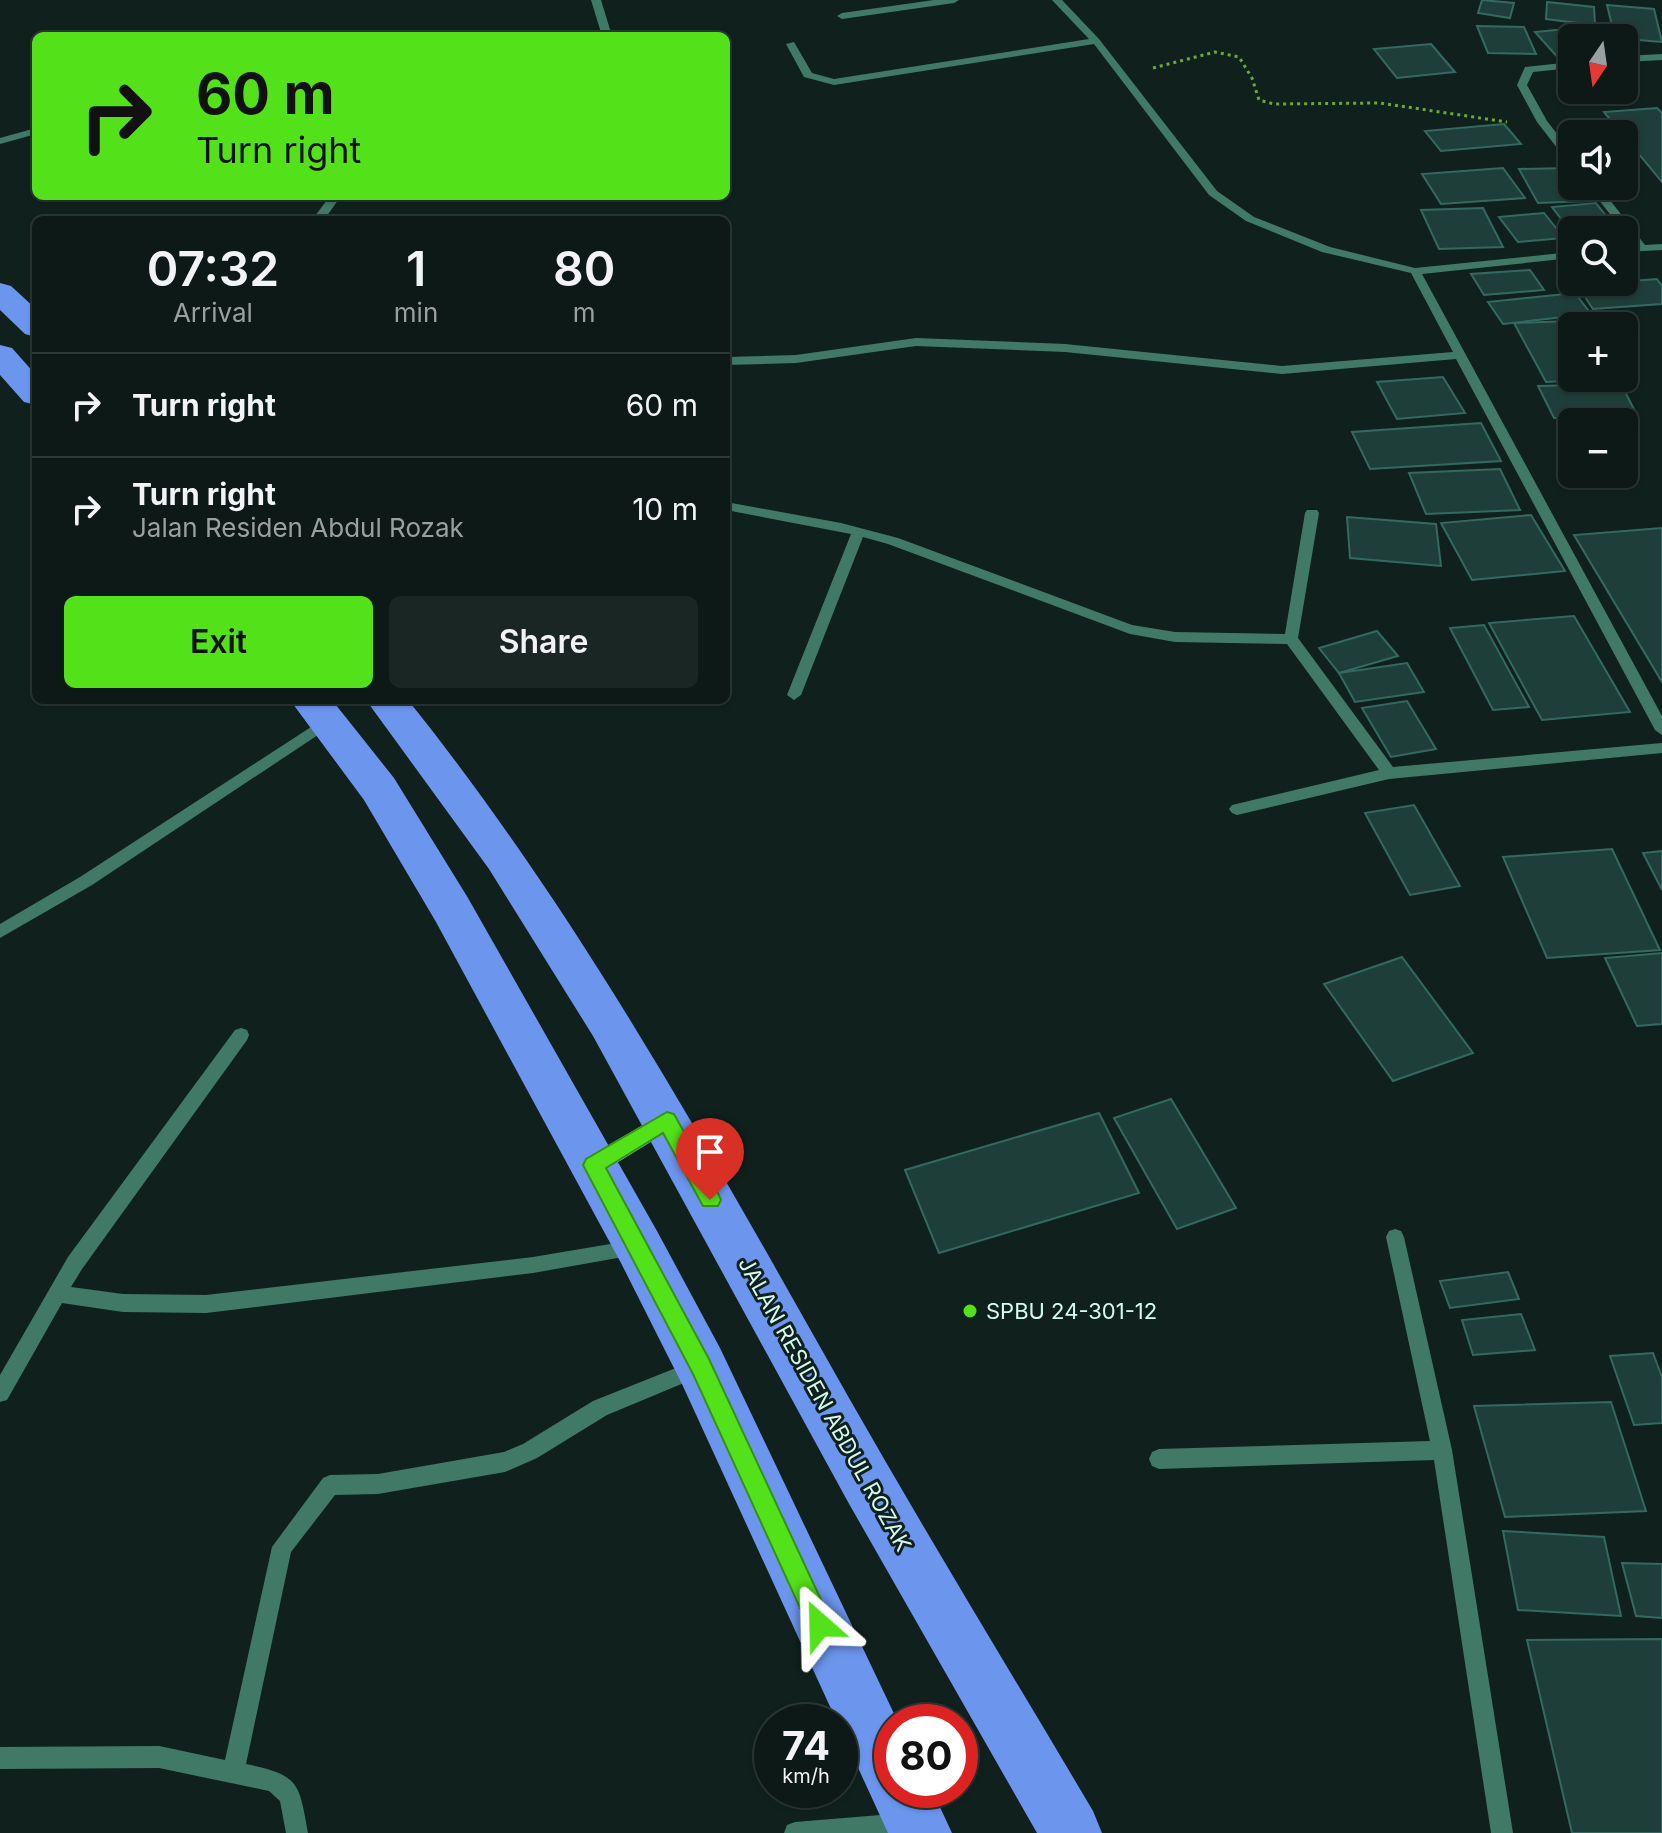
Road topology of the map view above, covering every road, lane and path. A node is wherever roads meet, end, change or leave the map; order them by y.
1 (596, 0) edge
2 (954, 0) edge
3 (1057, 0) edge
4 (842, 16) dead end
5 (606, 32) edge
6 (1096, 41) junction
7 (791, 44) dead end
8 (1662, 57) edge
9 (1638, 58) edge
10 (1558, 66) edge
11 (1122, 76) junction
12 (1547, 129) junction
13 (32, 132) edge
14 (0, 141) edge
15 (1558, 143) edge
16 (1604, 200) edge
17 (1662, 247) edge
18 (1638, 248) edge
19 (1642, 248) junction
20 (1558, 256) edge
21 (1415, 271) junction
22 (0, 293) edge
23 (32, 323) edge
24 (0, 355) edge
25 (1460, 355) junction
26 (730, 361) edge
27 (32, 391) edge
28 (730, 507) edge
29 (1312, 513) dead end
30 (859, 531) junction
31 (1291, 639) junction
32 (794, 695) dead end
33 (389, 704) edge
34 (319, 710) edge
35 (1662, 730) edge
36 (1662, 748) edge
37 (1389, 773) junction
38 (1237, 809) dead end
39 (0, 932) edge
40 (241, 1035) dead end
41 (667, 1120) junction
42 (594, 1165) junction
43 (1395, 1237) dead end
44 (639, 1247) junction
45 (57, 1294) junction
46 (701, 1366) junction
47 (0, 1393) edge
48 (1442, 1450) junction
49 (1159, 1459) dead end
50 (874, 1735) edge
51 (0, 1758) edge
52 (233, 1773) junction
53 (895, 1808) edge
54 (297, 1833) edge
55 (795, 1833) edge
56 (1071, 1833) edge
57 (1502, 1833) edge

1 - 5 street
2 - 4 street
3 - 6 street
6 - 7 street
6 - 11 street
8 - 9 street
10 - 12 street
11 - 12 path
11 - 21 street
12 - 15 street
13 - 14 street
16 - 19 street
17 - 19 street
18 - 19 street
20 - 21 street
21 - 25 street
22 - 23 highway
24 - 27 highway
25 - 26 street
25 - 35 street
28 - 30 street
29 - 31 street
30 - 31 street
30 - 32 street
31 - 37 street
33 - 41 highway, JALAN RESIDEN ABDUL ROZAK
34 - 39 street
34 - 42 highway
36 - 37 street
37 - 38 street
40 - 45 street
41 - 42 main road
41 - 56 highway, JALAN RESIDEN ABDUL ROZAK
42 - 44 highway
43 - 48 street
44 - 45 street
44 - 46 highway
45 - 47 street
46 - 50 highway
46 - 52 street
48 - 49 street
48 - 57 street
51 - 52 street
52 - 54 street
53 - 55 street

